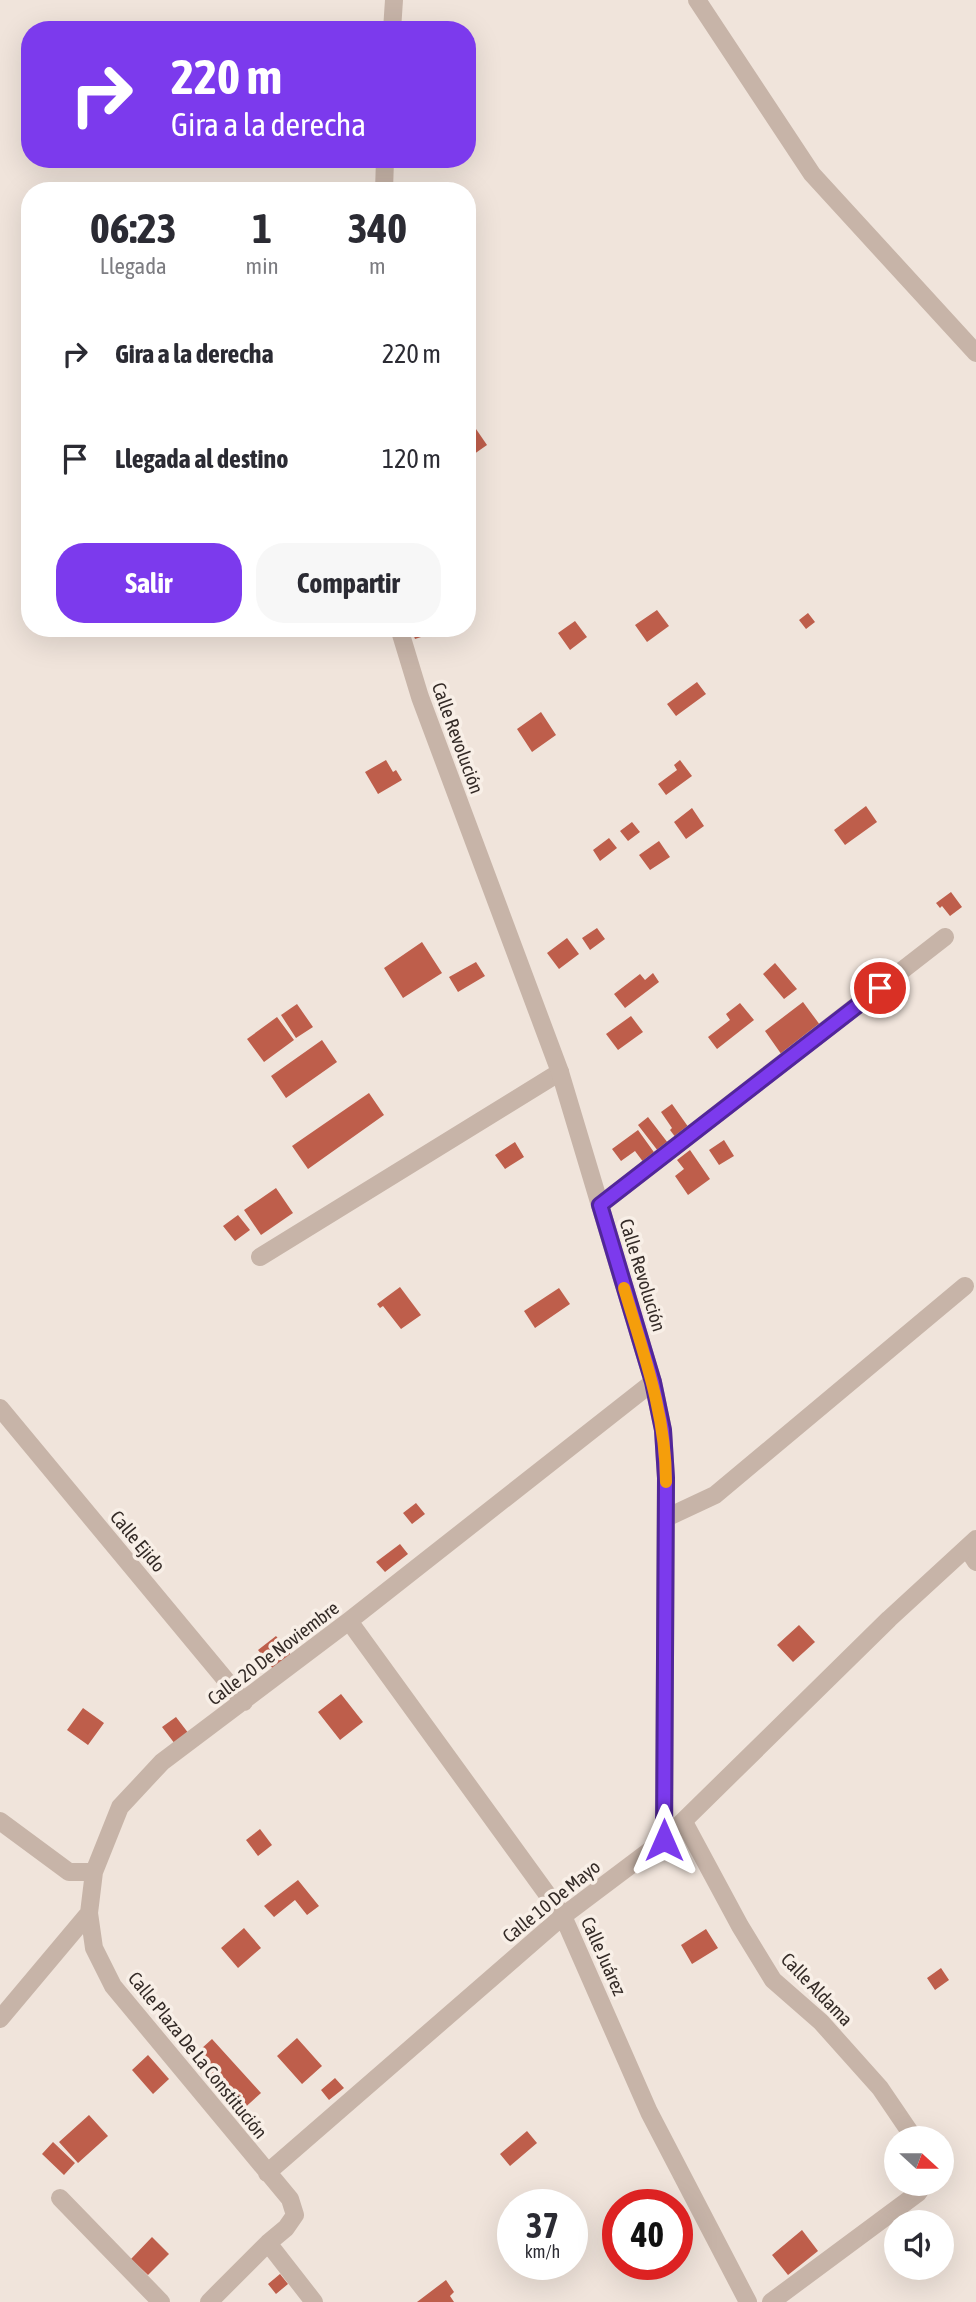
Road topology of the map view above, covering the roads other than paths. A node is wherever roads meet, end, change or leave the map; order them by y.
1 (394, 0) edge
2 (696, 0) edge
3 (393, 21) edge
4 (976, 353) edge
5 (401, 637) edge
6 (945, 937) dead end
7 (561, 1072) junction
8 (600, 1205) junction
9 (260, 1257) dead end
10 (965, 1286) dead end
11 (653, 1382) junction
12 (0, 1408) edge
13 (666, 1518) junction
14 (973, 1550) edge
15 (349, 1621) junction
16 (244, 1702) junction
17 (0, 1821) edge
18 (684, 1822) junction
19 (664, 1840) junction
20 (94, 1872) junction
21 (89, 1913) junction
22 (563, 1916) junction
23 (3, 2010) edge
24 (906, 2126) edge
25 (267, 2173) junction
26 (914, 2196) edge
27 (60, 2198) dead end
28 (268, 2243) junction
29 (161, 2302) edge
30 (209, 2302) edge
31 (314, 2302) edge
32 (748, 2302) edge
33 (771, 2302) edge

1 - 3 street
2 - 4 street
5 - 7 street, Calle Revolución
6 - 8 street
7 - 8 street, Calle Revolución
7 - 9 street
8 - 11 street, Calle Revolución
10 - 13 street
11 - 13 street, Calle Revolución
11 - 15 street, Calle 20 De Noviembre
12 - 16 street, Calle Ejido
13 - 19 street, Calle Revolución
14 - 18 street, Calle 10 De Mayo
15 - 16 street, Calle 20 De Noviembre
15 - 22 street, Calle Juárez
16 - 20 street, Calle 20 De Noviembre
17 - 20 street
18 - 19 street, Calle 10 De Mayo
18 - 24 street, Calle Aldama
19 - 22 street, Calle 10 De Mayo
20 - 21 street, Calle 20 De Noviembre
21 - 23 street
21 - 25 street, Calle Plaza De La Constitución
22 - 25 street, Calle 10 De Mayo
22 - 32 street, Calle Juárez
25 - 28 street, Calle Plaza De La Constitución
26 - 33 street
27 - 29 street
28 - 30 street
28 - 31 street

